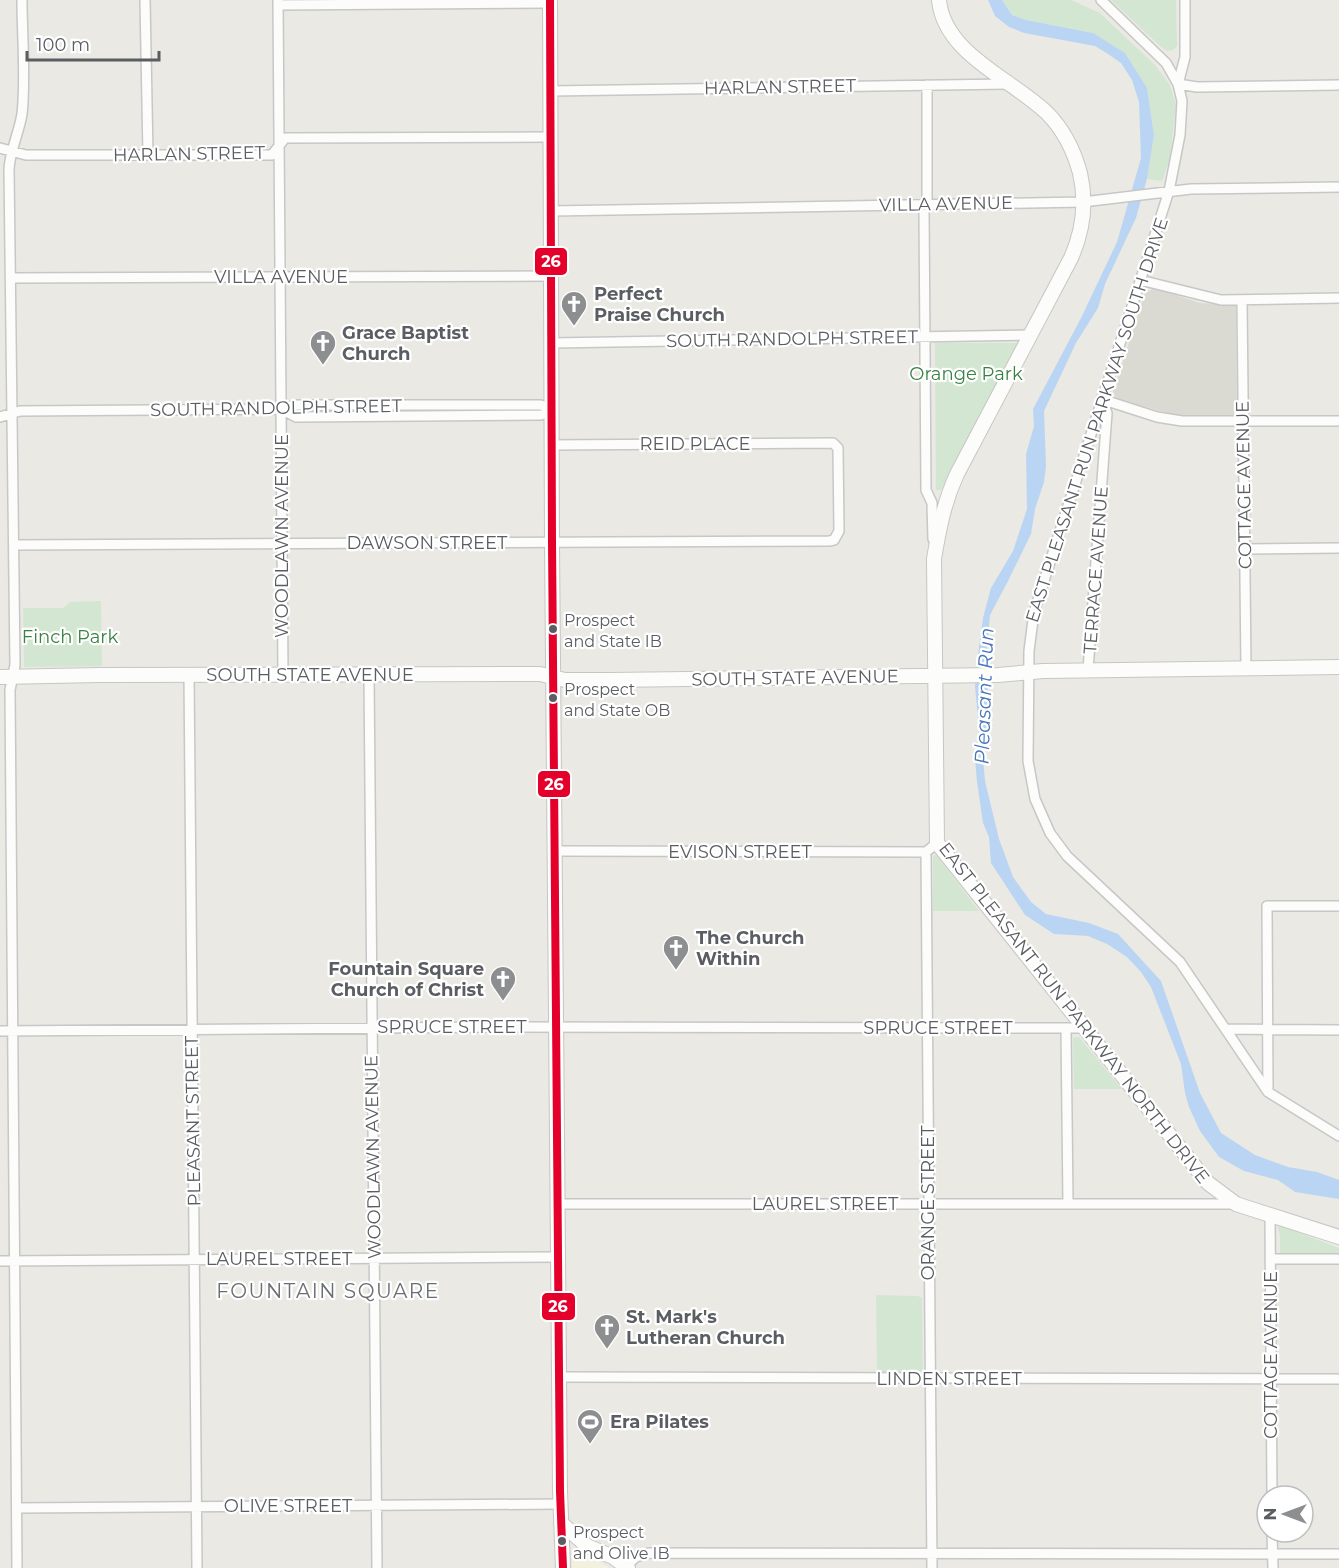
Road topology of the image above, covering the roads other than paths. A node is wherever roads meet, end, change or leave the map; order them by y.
1 (22, 0) edge
2 (146, 0) edge
3 (939, 0) edge
4 (1101, 0) edge
5 (1185, 0) edge
6 (278, 2) edge
7 (550, 2) edge
8 (1010, 84) junction
9 (1178, 84) junction
10 (927, 85) junction
11 (1339, 85) edge
12 (551, 91) junction
13 (551, 137) junction
14 (279, 145) junction
15 (0, 148) edge
16 (11, 152) junction
17 (148, 155) junction
18 (1339, 187) edge
19 (1169, 191) junction
20 (1083, 201) junction
21 (926, 205) junction
22 (551, 211) junction
23 (552, 276) junction
24 (281, 277) junction
25 (11, 278) junction
26 (1140, 280) junction
27 (1339, 298) edge
28 (1242, 301) junction
29 (1031, 335) junction
30 (926, 336) junction
31 (552, 343) junction
32 (1101, 399) junction
33 (282, 409) junction
34 (552, 410) junction
35 (13, 414) junction
36 (0, 417) edge
37 (1339, 421) edge
38 (1243, 422) junction
39 (552, 445) junction
40 (837, 534) joint
41 (552, 542) junction
42 (282, 544) junction
43 (14, 545) junction
44 (1339, 548) edge
45 (1244, 549) junction
46 (934, 559) junction
47 (1339, 667) edge
48 (1246, 669) junction
49 (1088, 670) junction
50 (1028, 673) junction
51 (283, 674) junction
52 (189, 675) junction
53 (369, 675) junction
54 (936, 676) junction
55 (6, 677) edge
56 (553, 677) junction
57 (931, 848) junction
58 (555, 851) junction
59 (1339, 906) edge
60 (372, 1028) junction
61 (557, 1028) junction
62 (1085, 1028) junction
63 (192, 1029) junction
64 (927, 1029) junction
65 (1066, 1029) junction
66 (1227, 1029) junction
67 (1268, 1030) junction
68 (1339, 1030) edge
69 (0, 1031) edge
70 (13, 1031) junction
71 (1268, 1092) junction
72 (1339, 1136) edge
73 (1068, 1203) junction
74 (558, 1204) junction
75 (929, 1204) junction
76 (1236, 1204) junction
77 (1270, 1215) junction
78 (1339, 1237) edge
79 (558, 1257) junction
80 (374, 1258) junction
81 (194, 1259) junction
82 (1270, 1259) junction
83 (1339, 1259) edge
84 (14, 1260) junction
85 (0, 1261) edge
86 (559, 1377) junction
87 (930, 1379) junction
88 (1271, 1379) junction
89 (1339, 1379) edge
90 (1272, 1484) edge
91 (560, 1504) junction
92 (376, 1505) junction
93 (197, 1506) junction
94 (17, 1508) junction
95 (561, 1523) junction
96 (1272, 1544) edge
97 (932, 1554) junction
98 (1272, 1554) junction
99 (1339, 1554) edge
100 (627, 1567) edge
101 (17, 1568) edge
102 (197, 1568) edge
103 (377, 1568) edge
104 (563, 1568) edge
105 (932, 1568) edge
106 (1273, 1568) edge

1 - 16 street
2 - 17 street
3 - 8 street, EAST PLEASANT RUN PARKWAY NORTH DRIVE
4 - 9 street, EAST PLEASANT RUN PARKWAY SOUTH DRIVE
5 - 9 street, EAST PLEASANT RUN PARKWAY SOUTH DRIVE
6 - 7 street
6 - 14 street, WOODLAWN AVENUE
7 - 12 street
8 - 10 street, HARLAN STREET
8 - 20 street, EAST PLEASANT RUN PARKWAY NORTH DRIVE
9 - 11 street
9 - 19 street, EAST PLEASANT RUN PARKWAY SOUTH DRIVE
10 - 12 street, HARLAN STREET
10 - 21 street
12 - 13 street
13 - 14 street, HARLAN STREET
13 - 22 street
14 - 17 street, HARLAN STREET
14 - 24 street, WOODLAWN AVENUE
15 - 16 street, HARLAN STREET
16 - 17 street, HARLAN STREET
16 - 25 street
18 - 19 street, VILLA AVENUE
19 - 20 street, VILLA AVENUE
19 - 26 street, EAST PLEASANT RUN PARKWAY SOUTH DRIVE
20 - 21 street, VILLA AVENUE
20 - 29 street, EAST PLEASANT RUN PARKWAY NORTH DRIVE
21 - 22 street, VILLA AVENUE
21 - 30 street
22 - 23 street
23 - 24 street, VILLA AVENUE
23 - 31 street
24 - 25 street, VILLA AVENUE
24 - 33 street, WOODLAWN AVENUE
25 - 35 street
26 - 28 street
26 - 32 street, EAST PLEASANT RUN PARKWAY SOUTH DRIVE
27 - 28 street
28 - 38 street, COTTAGE AVENUE
29 - 30 street, SOUTH RANDOLPH STREET
29 - 46 street, EAST PLEASANT RUN PARKWAY NORTH DRIVE
30 - 31 street, SOUTH RANDOLPH STREET
30 - 46 street
31 - 34 street
32 - 38 street
32 - 49 street, TERRACE AVENUE
32 - 50 street, EAST PLEASANT RUN PARKWAY SOUTH DRIVE
33 - 34 street, SOUTH RANDOLPH STREET
33 - 35 street, SOUTH RANDOLPH STREET
33 - 42 street, WOODLAWN AVENUE
34 - 39 street
35 - 36 street, SOUTH RANDOLPH STREET
35 - 43 street
37 - 38 street
38 - 45 street, COTTAGE AVENUE
39 - 40 street, REID PLACE
39 - 41 street
40 - 41 street, DAWSON STREET
41 - 42 street, DAWSON STREET
41 - 56 street
42 - 43 street, DAWSON STREET
42 - 51 street, WOODLAWN AVENUE
43 - 55 street
44 - 45 street
45 - 48 street, COTTAGE AVENUE
46 - 54 street, EAST PLEASANT RUN PARKWAY NORTH DRIVE
47 - 48 street, SOUTH STATE AVENUE
48 - 49 street, SOUTH STATE AVENUE
49 - 50 street, SOUTH STATE AVENUE
50 - 54 street, SOUTH STATE AVENUE
50 - 66 street, EAST PLEASANT RUN PARKWAY SOUTH DRIVE
51 - 52 street, SOUTH STATE AVENUE
51 - 53 street, SOUTH STATE AVENUE
52 - 55 street, SOUTH STATE AVENUE
52 - 63 street, PLEASANT STREET
53 - 56 street, SOUTH STATE AVENUE
53 - 60 street, WOODLAWN AVENUE
54 - 56 street, SOUTH STATE AVENUE
54 - 57 street, EAST PLEASANT RUN PARKWAY NORTH DRIVE
55 - 70 street
56 - 58 street
57 - 58 street, EVISON STREET
57 - 62 street, EAST PLEASANT RUN PARKWAY NORTH DRIVE
57 - 64 street, ORANGE STREET
58 - 61 street
59 - 67 street
60 - 61 street, SPRUCE STREET
60 - 63 street, SPRUCE STREET
60 - 80 street, WOODLAWN AVENUE
61 - 64 street, SPRUCE STREET
61 - 74 street
62 - 65 street, SPRUCE STREET
62 - 76 street, EAST PLEASANT RUN PARKWAY NORTH DRIVE
63 - 70 street, SPRUCE STREET
63 - 81 street, PLEASANT STREET
64 - 65 street, SPRUCE STREET
64 - 75 street, ORANGE STREET
65 - 73 street
66 - 67 street
66 - 71 street, EAST PLEASANT RUN PARKWAY SOUTH DRIVE
67 - 68 street
67 - 71 street
69 - 70 street, SPRUCE STREET
70 - 84 street
71 - 72 street, EAST PLEASANT RUN PARKWAY SOUTH DRIVE
73 - 75 street, LAUREL STREET
73 - 76 street, LAUREL STREET
74 - 75 street, LAUREL STREET
74 - 79 street
75 - 87 street, ORANGE STREET
76 - 77 street, EAST PLEASANT RUN PARKWAY NORTH DRIVE
77 - 78 street, EAST PLEASANT RUN PARKWAY NORTH DRIVE
77 - 82 street, COTTAGE AVENUE
79 - 80 street, LAUREL STREET
79 - 86 street
80 - 81 street, LAUREL STREET
80 - 92 street, WOODLAWN AVENUE
81 - 84 street, LAUREL STREET
81 - 93 street, PLEASANT STREET
82 - 83 street
82 - 88 street, COTTAGE AVENUE
84 - 85 street, LAUREL STREET
84 - 94 street
86 - 87 street, LINDEN STREET
86 - 91 street
87 - 88 street, LINDEN STREET
87 - 97 street, ORANGE STREET
88 - 89 street, LINDEN STREET
88 - 90 street, COTTAGE AVENUE
91 - 92 street, OLIVE STREET
91 - 95 street
92 - 93 street, OLIVE STREET
92 - 103 street, WOODLAWN AVENUE
93 - 94 street, OLIVE STREET
93 - 102 street, PLEASANT STREET
94 - 101 street
95 - 100 street
95 - 104 street
96 - 98 street
97 - 98 street
97 - 100 street
97 - 105 street, ORANGE STREET
98 - 99 street
98 - 106 street

